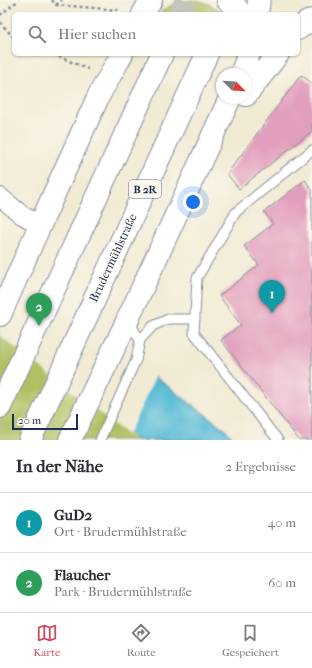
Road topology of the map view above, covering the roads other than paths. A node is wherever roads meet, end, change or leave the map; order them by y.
1 (228, 0) edge
2 (259, 0) edge
3 (239, 12) edge
4 (257, 12) edge
5 (312, 20) edge
6 (300, 27) edge
7 (121, 56) edge
8 (161, 56) edge
9 (205, 56) edge
10 (248, 56) edge
11 (276, 56) edge
12 (243, 68) edge
13 (252, 87) edge
14 (227, 104) edge
15 (239, 104) edge
16 (208, 143) junction
17 (312, 150) edge
18 (0, 197) edge
19 (40, 225) junction
20 (0, 315) edge
21 (128, 319) junction
22 (195, 319) junction
23 (140, 340) junction
24 (0, 407) edge
25 (30, 440) edge
26 (70, 440) edge
27 (100, 440) edge
28 (278, 440) edge

1 - 3 main road
2 - 4 main road
5 - 6 main road
7 - 19 main road
8 - 24 main road
9 - 25 main road, Brudermühlstraße / B 2R
10 - 12 main road
11 - 13 main road
14 - 16 main road
15 - 16 main road
16 - 21 main road
17 - 22 lane
18 - 19 street
19 - 20 main road
21 - 23 lane
21 - 26 main road
22 - 23 lane
22 - 28 lane
23 - 27 lane

